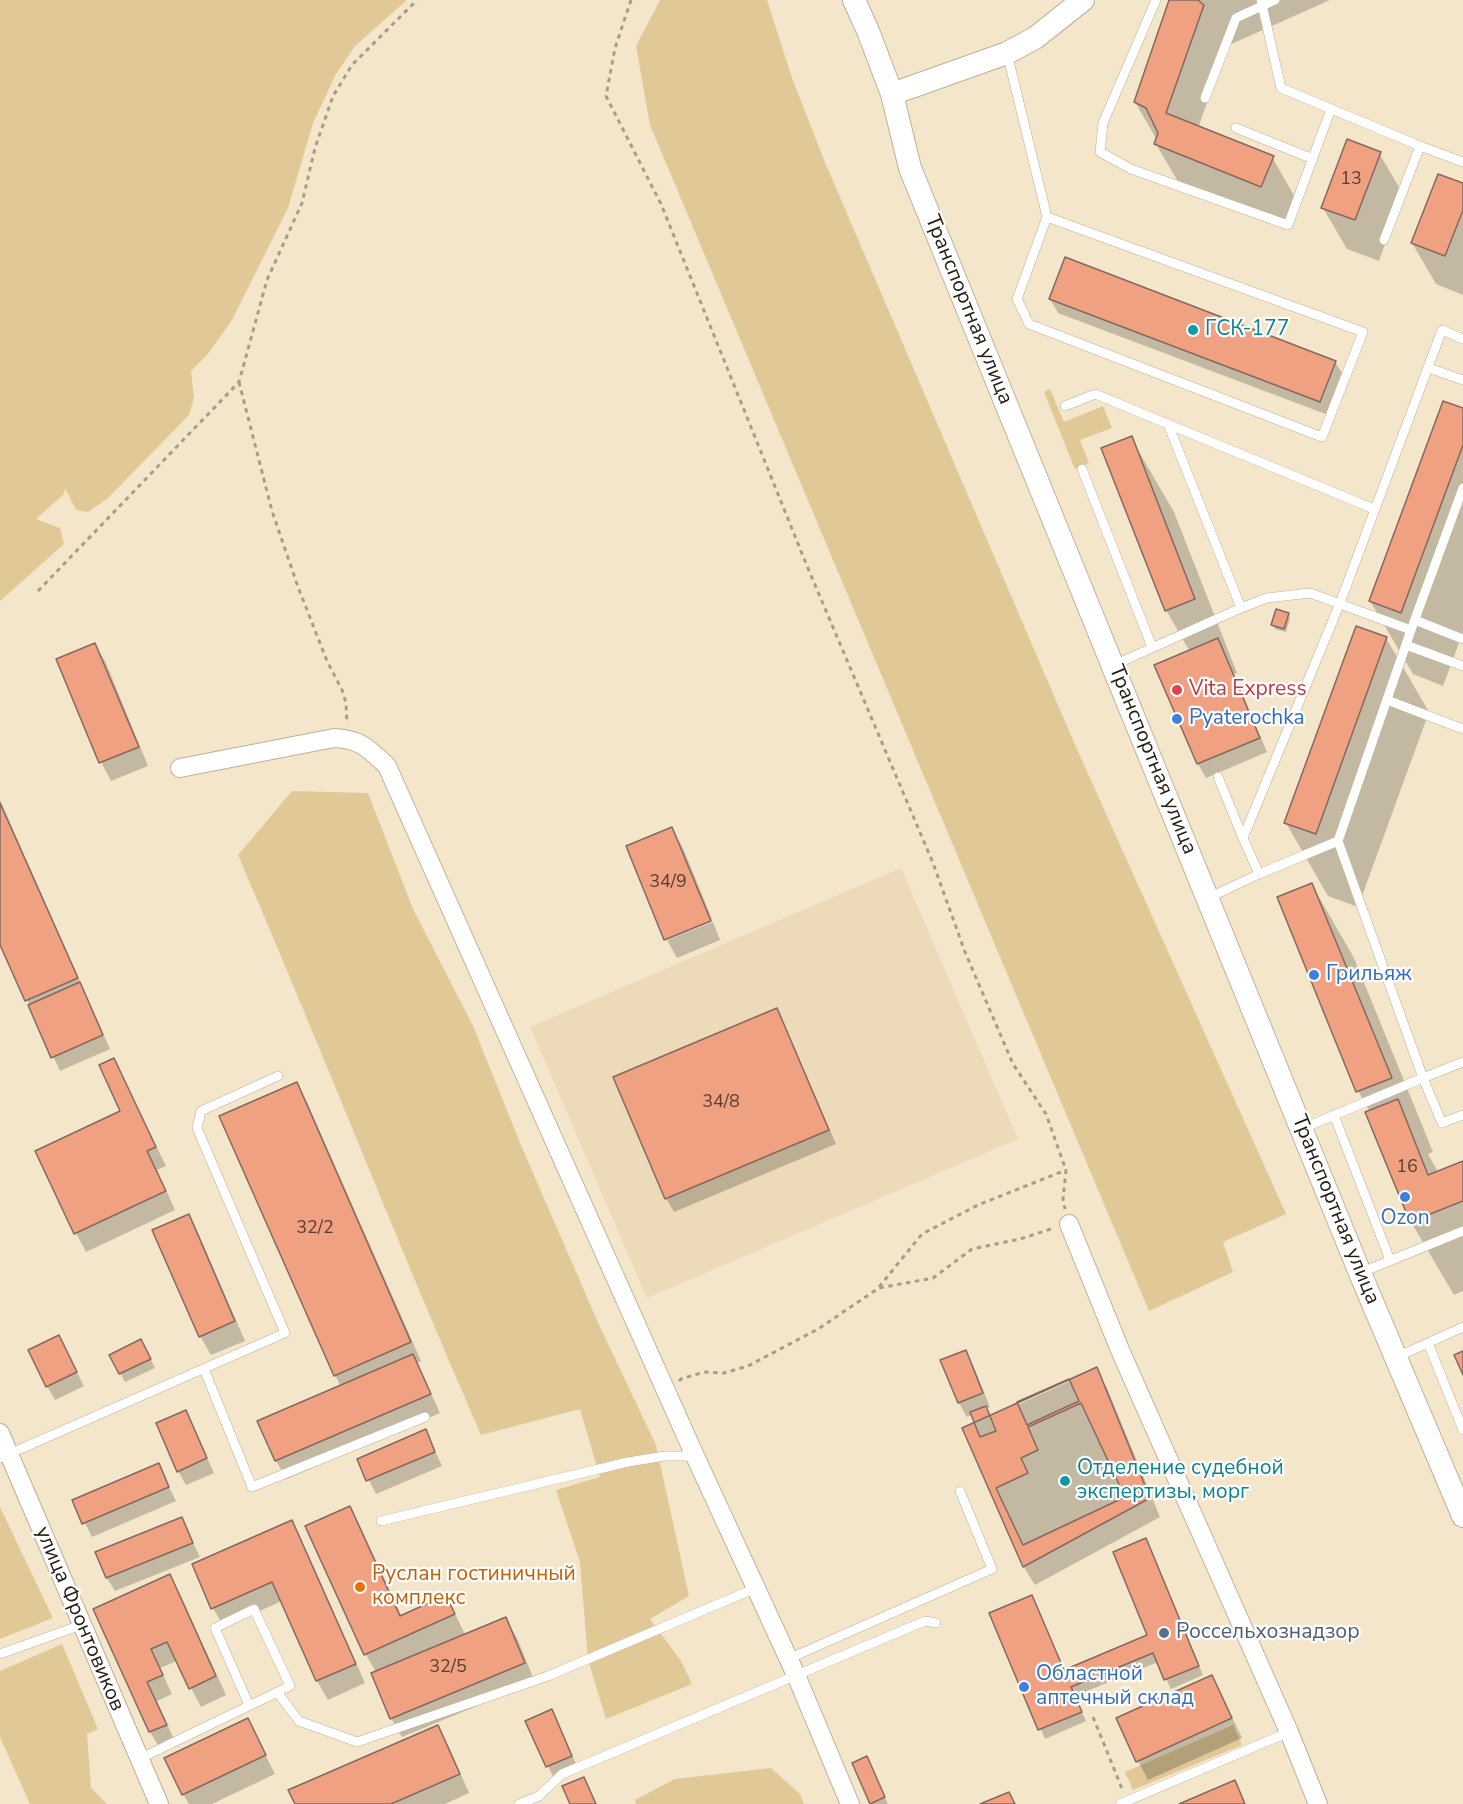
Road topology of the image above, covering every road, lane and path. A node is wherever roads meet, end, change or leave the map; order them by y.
1 (417, 0) edge
2 (631, 0) edge
3 (854, 0) edge
4 (1083, 0) edge
5 (1156, 0) edge
6 (1275, 0) edge
7 (1262, 3) edge
8 (1007, 54) junction
9 (892, 94) junction
10 (1205, 98) dead end
11 (1331, 109) junction
12 (1236, 128) dead end
13 (1420, 146) junction
14 (1313, 159) junction
15 (1463, 162) edge
16 (1047, 217) junction
17 (1384, 240) dead end
18 (1463, 339) edge
19 (1429, 368) junction
20 (1463, 380) edge
21 (239, 382) junction
22 (1065, 406) dead end
23 (1168, 424) junction
24 (1082, 469) dead end
25 (1463, 488) edge
26 (1374, 509) junction
27 (38, 591) dead end
28 (1340, 603) junction
29 (1241, 608) junction
30 (1415, 620) junction
31 (1411, 630) junction
32 (1463, 639) edge
33 (1406, 645) junction
34 (1152, 647) junction
35 (1114, 665) junction
36 (1463, 666) edge
37 (1387, 700) junction
38 (1463, 729) edge
39 (348, 738) junction
40 (180, 768) dead end
41 (1218, 777) dead end
42 (1243, 838) junction
43 (1338, 841) junction
44 (1259, 874) junction
45 (1208, 898) junction
46 (1463, 1062) edge
47 (278, 1076) dead end
48 (1423, 1078) junction
49 (1334, 1115) junction
50 (1463, 1115) edge
51 (1301, 1129) junction
52 (1066, 1170) junction
53 (1069, 1224) junction
54 (1463, 1231) edge
55 (1390, 1260) junction
56 (1360, 1272) junction
57 (879, 1288) junction
58 (1463, 1327) edge
59 (1428, 1343) junction
60 (1397, 1358) junction
61 (204, 1369) junction
62 (668, 1394) junction
63 (425, 1417) dead end
64 (1463, 1430) edge
65 (0, 1433) edge
66 (4, 1456) edge
67 (695, 1456) junction
68 (960, 1491) dead end
69 (1463, 1516) edge
70 (381, 1521) dead end
71 (756, 1588) junction
72 (936, 1623) dead end
73 (81, 1625) junction
74 (0, 1654) edge
75 (792, 1667) junction
76 (277, 1692) junction
77 (249, 1705) junction
78 (1093, 1716) dead end
79 (1289, 1732) junction
80 (139, 1759) junction
81 (1124, 1803) edge
82 (159, 1804) edge
83 (519, 1804) edge
84 (850, 1804) edge
85 (1318, 1804) edge

1 - 21 path
2 - 52 path
3 - 9 street, Транспортная улица
4 - 8 street
5 - 14 lane
6 - 7 lane
7 - 10 lane
7 - 11 lane
8 - 9 street
8 - 16 lane
9 - 35 street, Транспортная улица
11 - 13 lane
11 - 14 lane
12 - 14 lane
13 - 15 lane
13 - 17 lane
16 - 16 lane
18 - 19 lane
19 - 20 lane
19 - 26 lane
21 - 27 path
21 - 39 path
22 - 23 lane
23 - 26 lane
23 - 29 lane
24 - 34 lane
25 - 30 lane
26 - 28 lane
28 - 29 lane
28 - 31 lane
28 - 42 lane
29 - 34 lane
30 - 31 lane
30 - 32 lane
31 - 33 lane
33 - 36 lane
33 - 37 lane
34 - 35 lane
35 - 45 street, Транспортная улица
37 - 38 lane
37 - 43 lane
39 - 40 street
39 - 62 street
41 - 42 lane
42 - 44 lane
43 - 44 lane
43 - 48 lane
44 - 45 lane
45 - 51 street, Транспортная улица
46 - 48 lane
47 - 61 lane
48 - 49 lane
48 - 50 lane
49 - 51 lane
49 - 55 lane
51 - 56 street, Транспортная улица
52 - 53 path
52 - 57 path
53 - 57 path
53 - 79 street
54 - 55 lane
55 - 56 lane
56 - 60 street, Транспортная улица
57 - 62 path
58 - 59 lane
59 - 60 lane
59 - 64 lane
60 - 69 street, Транспортная улица
61 - 63 lane
61 - 66 lane
62 - 67 street
65 - 66 street, улица Фронтовиков
66 - 73 street, улица Фронтовиков
67 - 70 lane
67 - 71 street
68 - 75 lane
71 - 75 street
71 - 76 lane
72 - 75 lane
73 - 74 lane
73 - 80 street, улица Фронтовиков
75 - 83 lane
75 - 84 street
76 - 77 lane
76 - 77 lane
77 - 80 lane
78 - 81 path
79 - 81 lane
79 - 85 street
80 - 82 street, улица Фронтовиков

